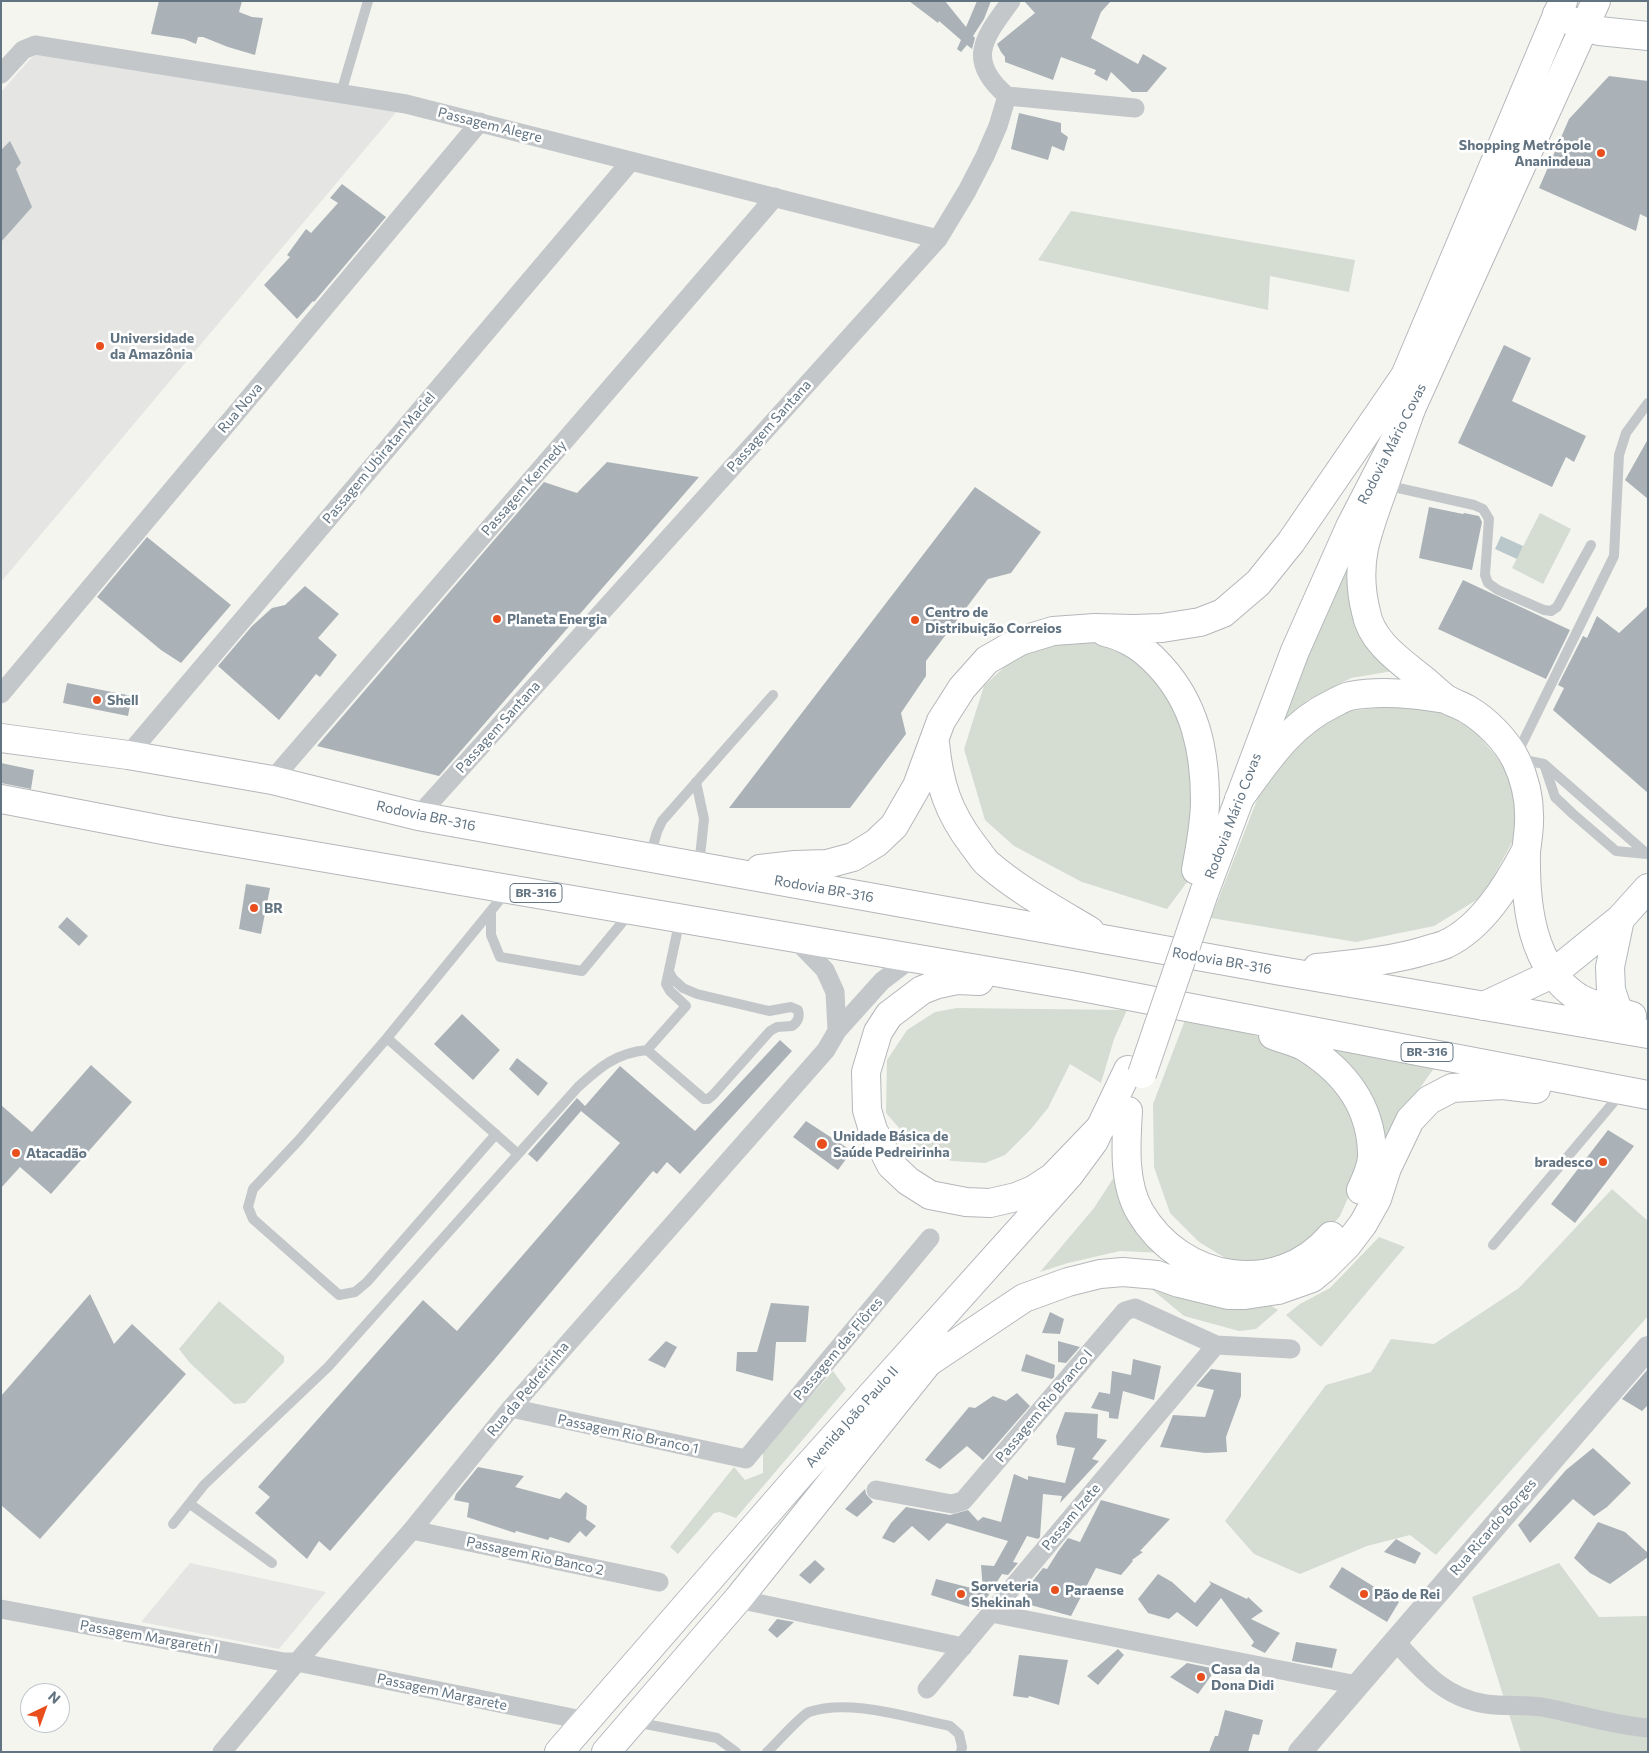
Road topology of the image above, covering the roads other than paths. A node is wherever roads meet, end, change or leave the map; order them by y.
1 (368, 1) edge
2 (1011, 1) edge
3 (1596, 1) edge
4 (1560, 8) edge
5 (1584, 27) junction
6 (1648, 36) edge
7 (1, 74) edge
8 (341, 93) junction
9 (1007, 96) junction
10 (1136, 108) dead end
11 (480, 122) junction
12 (631, 160) junction
13 (775, 197) junction
14 (938, 238) junction
15 (1406, 373) junction
16 (1648, 403) edge
17 (1411, 409) junction
18 (1384, 485) junction
19 (1591, 545) dead end
20 (1095, 628) junction
21 (1, 694) edge
22 (773, 695) dead end
23 (1447, 699) junction
24 (1, 738) edge
25 (934, 739) junction
26 (128, 755) junction
27 (1515, 758) junction
28 (1544, 764) junction
29 (272, 780) junction
30 (696, 782) junction
31 (1239, 799) junction
32 (2, 800) edge
33 (418, 816) junction
34 (1526, 851) junction
35 (1647, 854) edge
36 (650, 858) junction
37 (699, 867) junction
38 (737, 874) junction
39 (1197, 884) junction
40 (510, 888) junction
41 (1648, 888) edge
42 (632, 909) junction
43 (491, 911) junction
44 (680, 918) junction
45 (1620, 919) junction
46 (795, 939) junction
47 (1104, 939) junction
48 (911, 959) junction
49 (1281, 971) junction
50 (669, 972) junction
51 (1552, 974) junction
52 (1071, 985) junction
53 (697, 994) junction
54 (686, 1006) junction
55 (1484, 1006) junction
56 (1206, 1010) junction
57 (1618, 1011) junction
58 (1648, 1022) edge
59 (837, 1031) junction
60 (1648, 1034) edge
61 (387, 1038) junction
62 (647, 1050) junction
63 (1135, 1072) junction
64 (1648, 1095) edge
65 (1613, 1103) junction
66 (1648, 1110) edge
67 (1128, 1111) junction
68 (1103, 1125) junction
69 (496, 1134) junction
70 (518, 1154) junction
71 (930, 1238) dead end
72 (1493, 1245) dead end
73 (1216, 1345) junction
74 (1648, 1348) edge
75 (1291, 1349) dead end
76 (927, 1363) junction
77 (511, 1408) junction
78 (746, 1460) joint
79 (876, 1490) dead end
80 (190, 1504) junction
81 (173, 1524) dead end
82 (412, 1530) junction
83 (272, 1563) dead end
84 (659, 1582) dead end
85 (738, 1599) junction
86 (1, 1610) edge
87 (991, 1613) junction
88 (1395, 1641) junction
89 (963, 1647) junction
90 (297, 1662) junction
91 (1357, 1685) junction
92 (927, 1689) dead end
93 (587, 1721) junction
94 (632, 1722) junction
95 (1648, 1728) edge
96 (223, 1752) edge
97 (559, 1752) edge
98 (606, 1752) edge
99 (736, 1752) edge
100 (767, 1752) edge
101 (961, 1752) edge
102 (1300, 1752) edge

1 - 8 lane
2 - 9 street
3 - 5 main road, Rodovia Mário Covas
4 - 5 main road
4 - 15 main road, Rodovia Mário Covas
5 - 6 main road
5 - 17 main road, Rodovia Mário Covas
7 - 8 street, Passagem Alegre
8 - 11 street, Passagem Alegre
9 - 10 street
9 - 14 street, Passagem Santana
11 - 12 street, Passagem Alegre
11 - 21 street, Rua Nova
12 - 13 street, Passagem Alegre
12 - 26 street, Passagem Ubiratan Maciel
13 - 14 street, Passagem Alegre
13 - 29 street, Passagem Kennedy
14 - 33 street, Passagem Santana
15 - 20 main road
15 - 39 main road, Rodovia Mário Covas
16 - 27 lane
17 - 18 main road
17 - 31 main road, Rodovia Mário Covas
18 - 19 lane
18 - 23 main road
20 - 25 main road
20 - 39 main road
22 - 30 lane
23 - 27 main road
23 - 31 main road
24 - 26 main road, Rodovia BR-316
25 - 38 main road
25 - 47 main road
26 - 29 main road, Rodovia BR-316
27 - 28 lane
27 - 34 main road
28 - 35 lane
28 - 35 lane
29 - 33 main road, Rodovia BR-316
30 - 36 lane
30 - 37 lane
31 - 39 main road, Rodovia Mário Covas
32 - 40 main road, BR-316
33 - 36 main road, Rodovia BR-316
34 - 49 main road
34 - 51 main road
36 - 37 main road, Rodovia BR-316
37 - 38 main road, Rodovia BR-316
38 - 47 main road, Rodovia BR-316
39 - 63 main road, bridge
40 - 42 main road, BR-316
40 - 43 lane
41 - 45 main road
42 - 43 lane
42 - 44 main road, BR-316
43 - 61 lane
44 - 46 main road, BR-316
44 - 50 lane
45 - 51 main road
45 - 57 main road
46 - 48 main road, BR-316
46 - 59 street
47 - 49 main road, Rodovia BR-316
48 - 52 main road, BR-316
48 - 59 street, Rua da Pedreirinha
49 - 55 main road, Rodovia BR-316
50 - 53 lane
50 - 54 lane
51 - 55 main road
51 - 57 main road
52 - 56 main road, BR-316
52 - 68 main road
53 - 54 lane
53 - 62 lane
54 - 62 lane
55 - 60 main road, Rodovia BR-316
56 - 64 main road, BR-316
56 - 67 main road
57 - 58 main road
59 - 77 street, Rua da Pedreirinha
61 - 69 lane
61 - 69 lane
62 - 70 lane
63 - 67 main road, Avenida João Paulo II
63 - 68 main road, Avenida João Paulo II
65 - 66 main road
65 - 72 lane
65 - 76 main road
67 - 76 main road, Avenida João Paulo II
68 - 93 main road, Avenida João Paulo II
69 - 70 lane
70 - 80 lane
71 - 78 street, Passagem das Flôres
73 - 75 street
73 - 79 street, Passagem Rio Branco I
73 - 87 street, Passam Izete
74 - 88 street, Rua Ricardo Borges
76 - 85 main road, Avenida João Paulo II
77 - 78 street, Passagem Rio Branco 1
77 - 82 street, Rua da Pedreirinha
80 - 81 lane
80 - 83 lane
82 - 84 street, Passagem Rio Banco 2
82 - 90 street, Rua da Pedreirinha
85 - 89 street
85 - 94 main road, Avenida João Paulo II
86 - 90 street, Passagem Margareth I
87 - 89 street, Passam Izete
87 - 91 street
88 - 91 street, Rua Ricardo Borges
88 - 95 street
89 - 92 street, Passam Izete
90 - 93 street, Passagem Margarete
90 - 96 street, Rua da Pedreirinha
91 - 102 street, Rua Ricardo Borges
93 - 97 main road, Avenida João Paulo II
94 - 98 main road, Avenida João Paulo II
94 - 99 lane
100 - 101 lane

